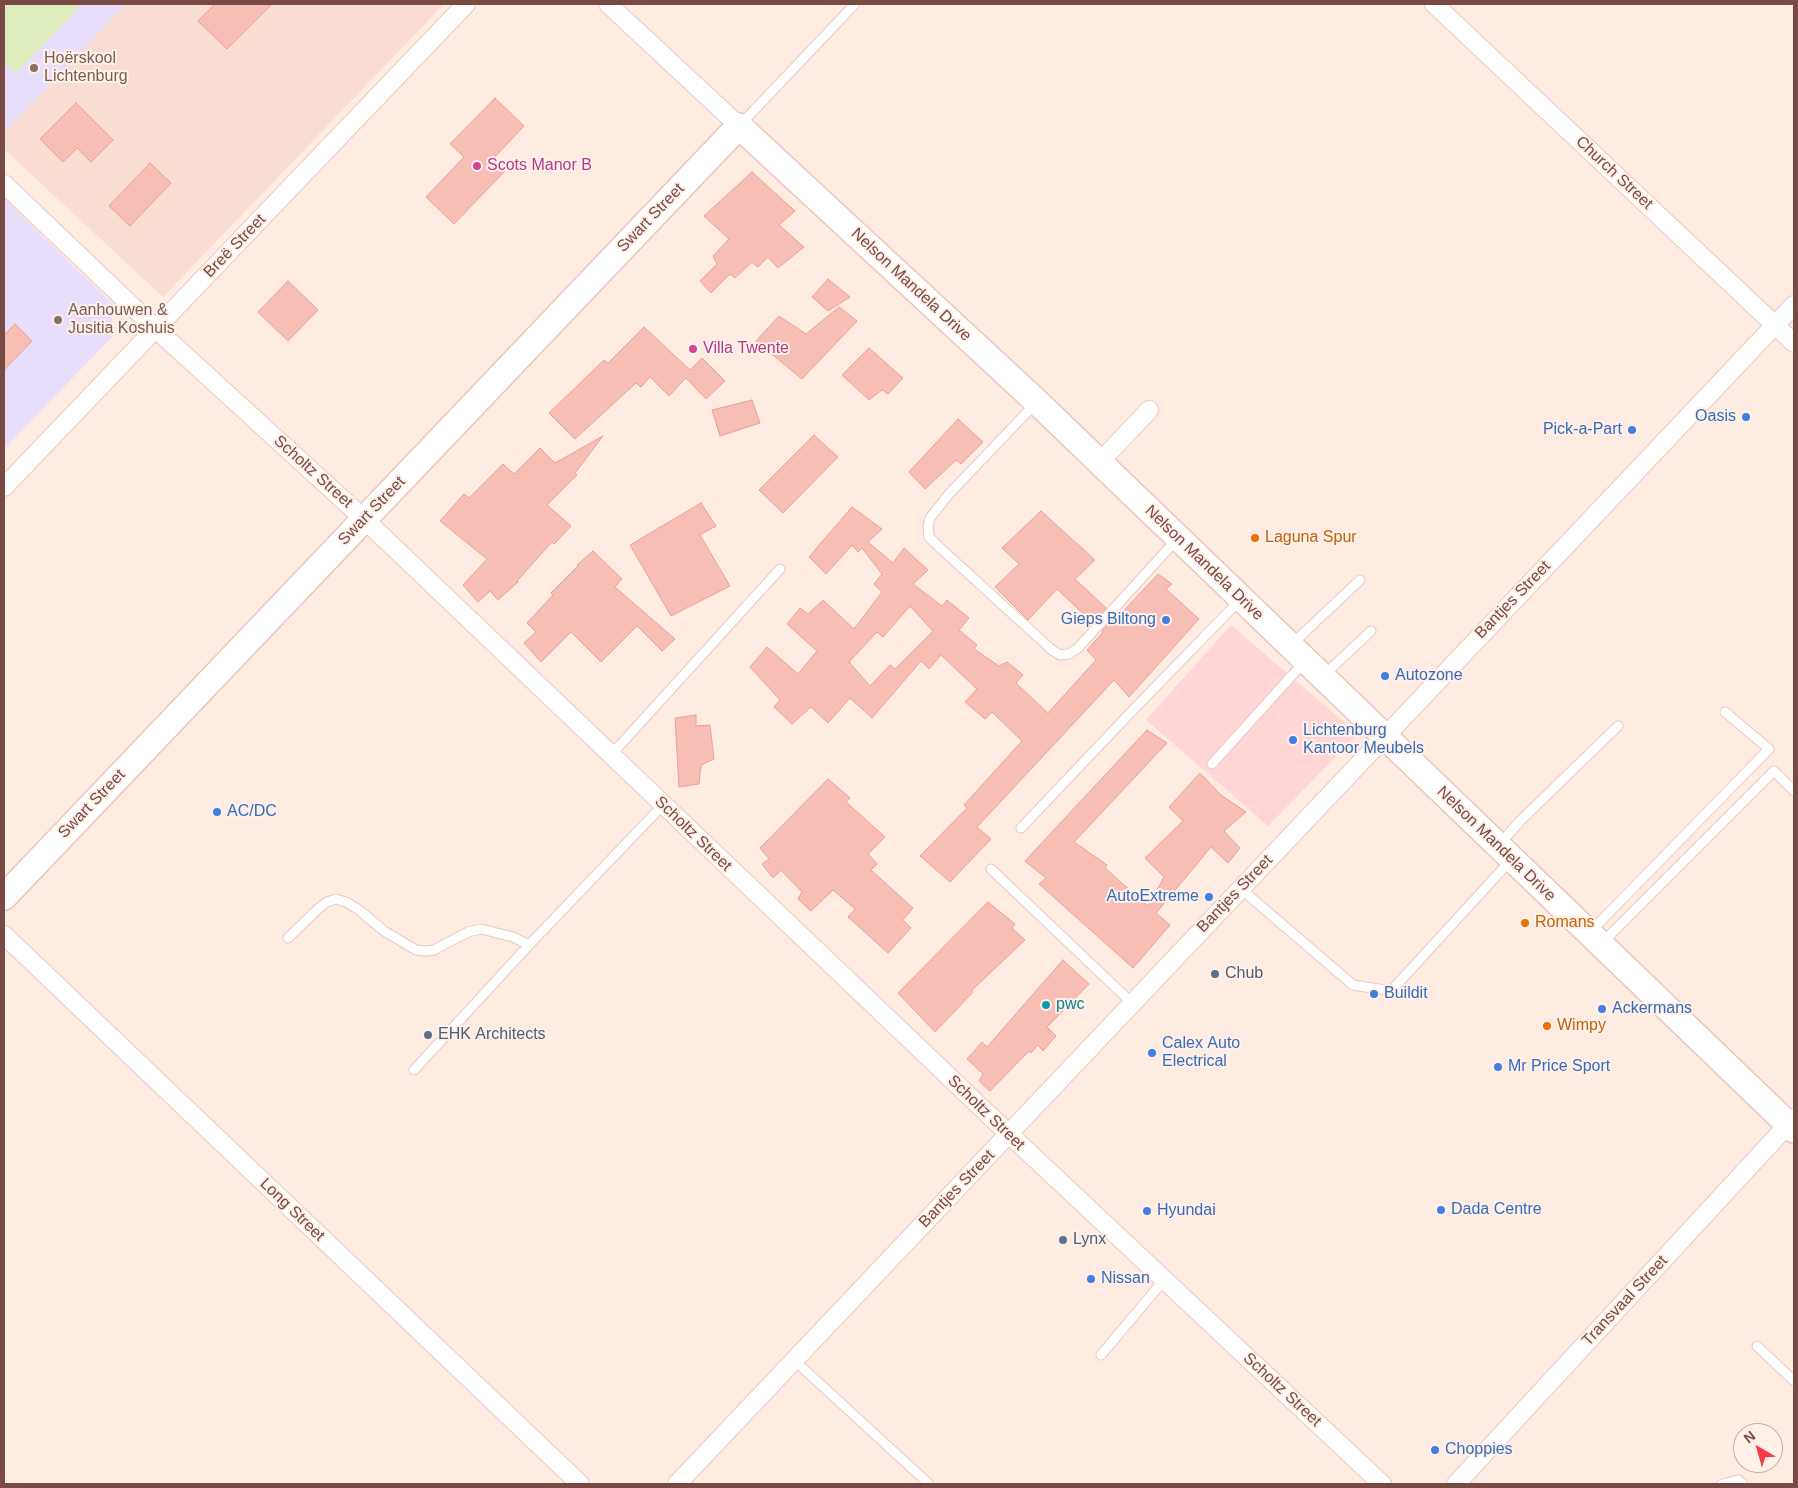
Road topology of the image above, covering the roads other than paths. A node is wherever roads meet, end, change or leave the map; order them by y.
1 (466, 4) edge
2 (608, 4) edge
3 (855, 4) edge
4 (1434, 4) edge
5 (739, 126) junction
6 (4, 184) edge
7 (1794, 305) edge
8 (1776, 325) junction
9 (156, 329) junction
10 (1794, 343) edge
11 (1037, 402) junction
12 (1149, 410) dead end
13 (1100, 462) junction
14 (4, 487) edge
15 (364, 519) junction
16 (1178, 538) junction
17 (780, 569) dead end
18 (1360, 580) dead end
19 (1242, 599) junction
20 (1371, 631) dead end
21 (1306, 661) junction
22 (1725, 712) dead end
23 (1618, 726) dead end
24 (1384, 736) junction
25 (611, 755) junction
26 (1212, 764) dead end
27 (1794, 791) edge
28 (663, 805) junction
29 (1021, 828) dead end
30 (1505, 853) junction
31 (990, 869) dead end
32 (1241, 889) junction
33 (4, 897) edge
34 (4, 935) edge
35 (288, 938) dead end
36 (1595, 939) junction
37 (529, 945) junction
38 (1132, 1002) junction
39 (414, 1070) dead end
40 (1792, 1124) edge
41 (1009, 1134) junction
42 (1164, 1280) junction
43 (1757, 1346) dead end
44 (1101, 1355) dead end
45 (794, 1360) junction
46 (1794, 1381) edge
47 (580, 1484) edge
48 (676, 1484) edge
49 (929, 1484) edge
50 (1382, 1484) edge
51 (1456, 1484) edge
52 (1722, 1484) edge
53 (1743, 1484) edge

1 - 9 street, Breë Street
2 - 5 street, Nelson Mandela Drive
3 - 5 lane
4 - 8 street, Church Street
5 - 11 main road, Nelson Mandela Drive
5 - 15 main road, Swart Street
6 - 9 street, Scholtz Street
7 - 8 street, Bantjes Street
8 - 10 street, Church Street
8 - 24 street, Bantjes Street
9 - 14 street, Breë Street
9 - 15 street, Scholtz Street
11 - 13 main road, Nelson Mandela Drive
11 - 16 lane
12 - 13 street
13 - 16 main road, Nelson Mandela Drive
15 - 25 street, Scholtz Street
15 - 33 main road, Swart Street
16 - 19 main road, Nelson Mandela Drive
17 - 25 lane
18 - 21 lane
19 - 21 main road, Nelson Mandela Drive
19 - 29 lane
20 - 21 lane
21 - 24 main road, Nelson Mandela Drive
21 - 26 lane
22 - 36 lane
23 - 30 lane
24 - 30 main road, Nelson Mandela Drive
24 - 32 street, Bantjes Street
25 - 28 street, Scholtz Street
27 - 36 lane
28 - 37 lane
28 - 41 street, Scholtz Street
30 - 32 lane
30 - 36 main road, Nelson Mandela Drive
31 - 38 lane
32 - 38 street, Bantjes Street
34 - 47 street, Long Street
35 - 37 lane
36 - 40 main road, Nelson Mandela Drive
37 - 39 lane
38 - 41 street, Bantjes Street
40 - 51 street, Transvaal Street
41 - 42 street, Scholtz Street
41 - 45 street, Bantjes Street
42 - 44 lane
42 - 50 street, Scholtz Street
43 - 46 lane
45 - 48 street, Bantjes Street
45 - 49 lane
52 - 53 lane

